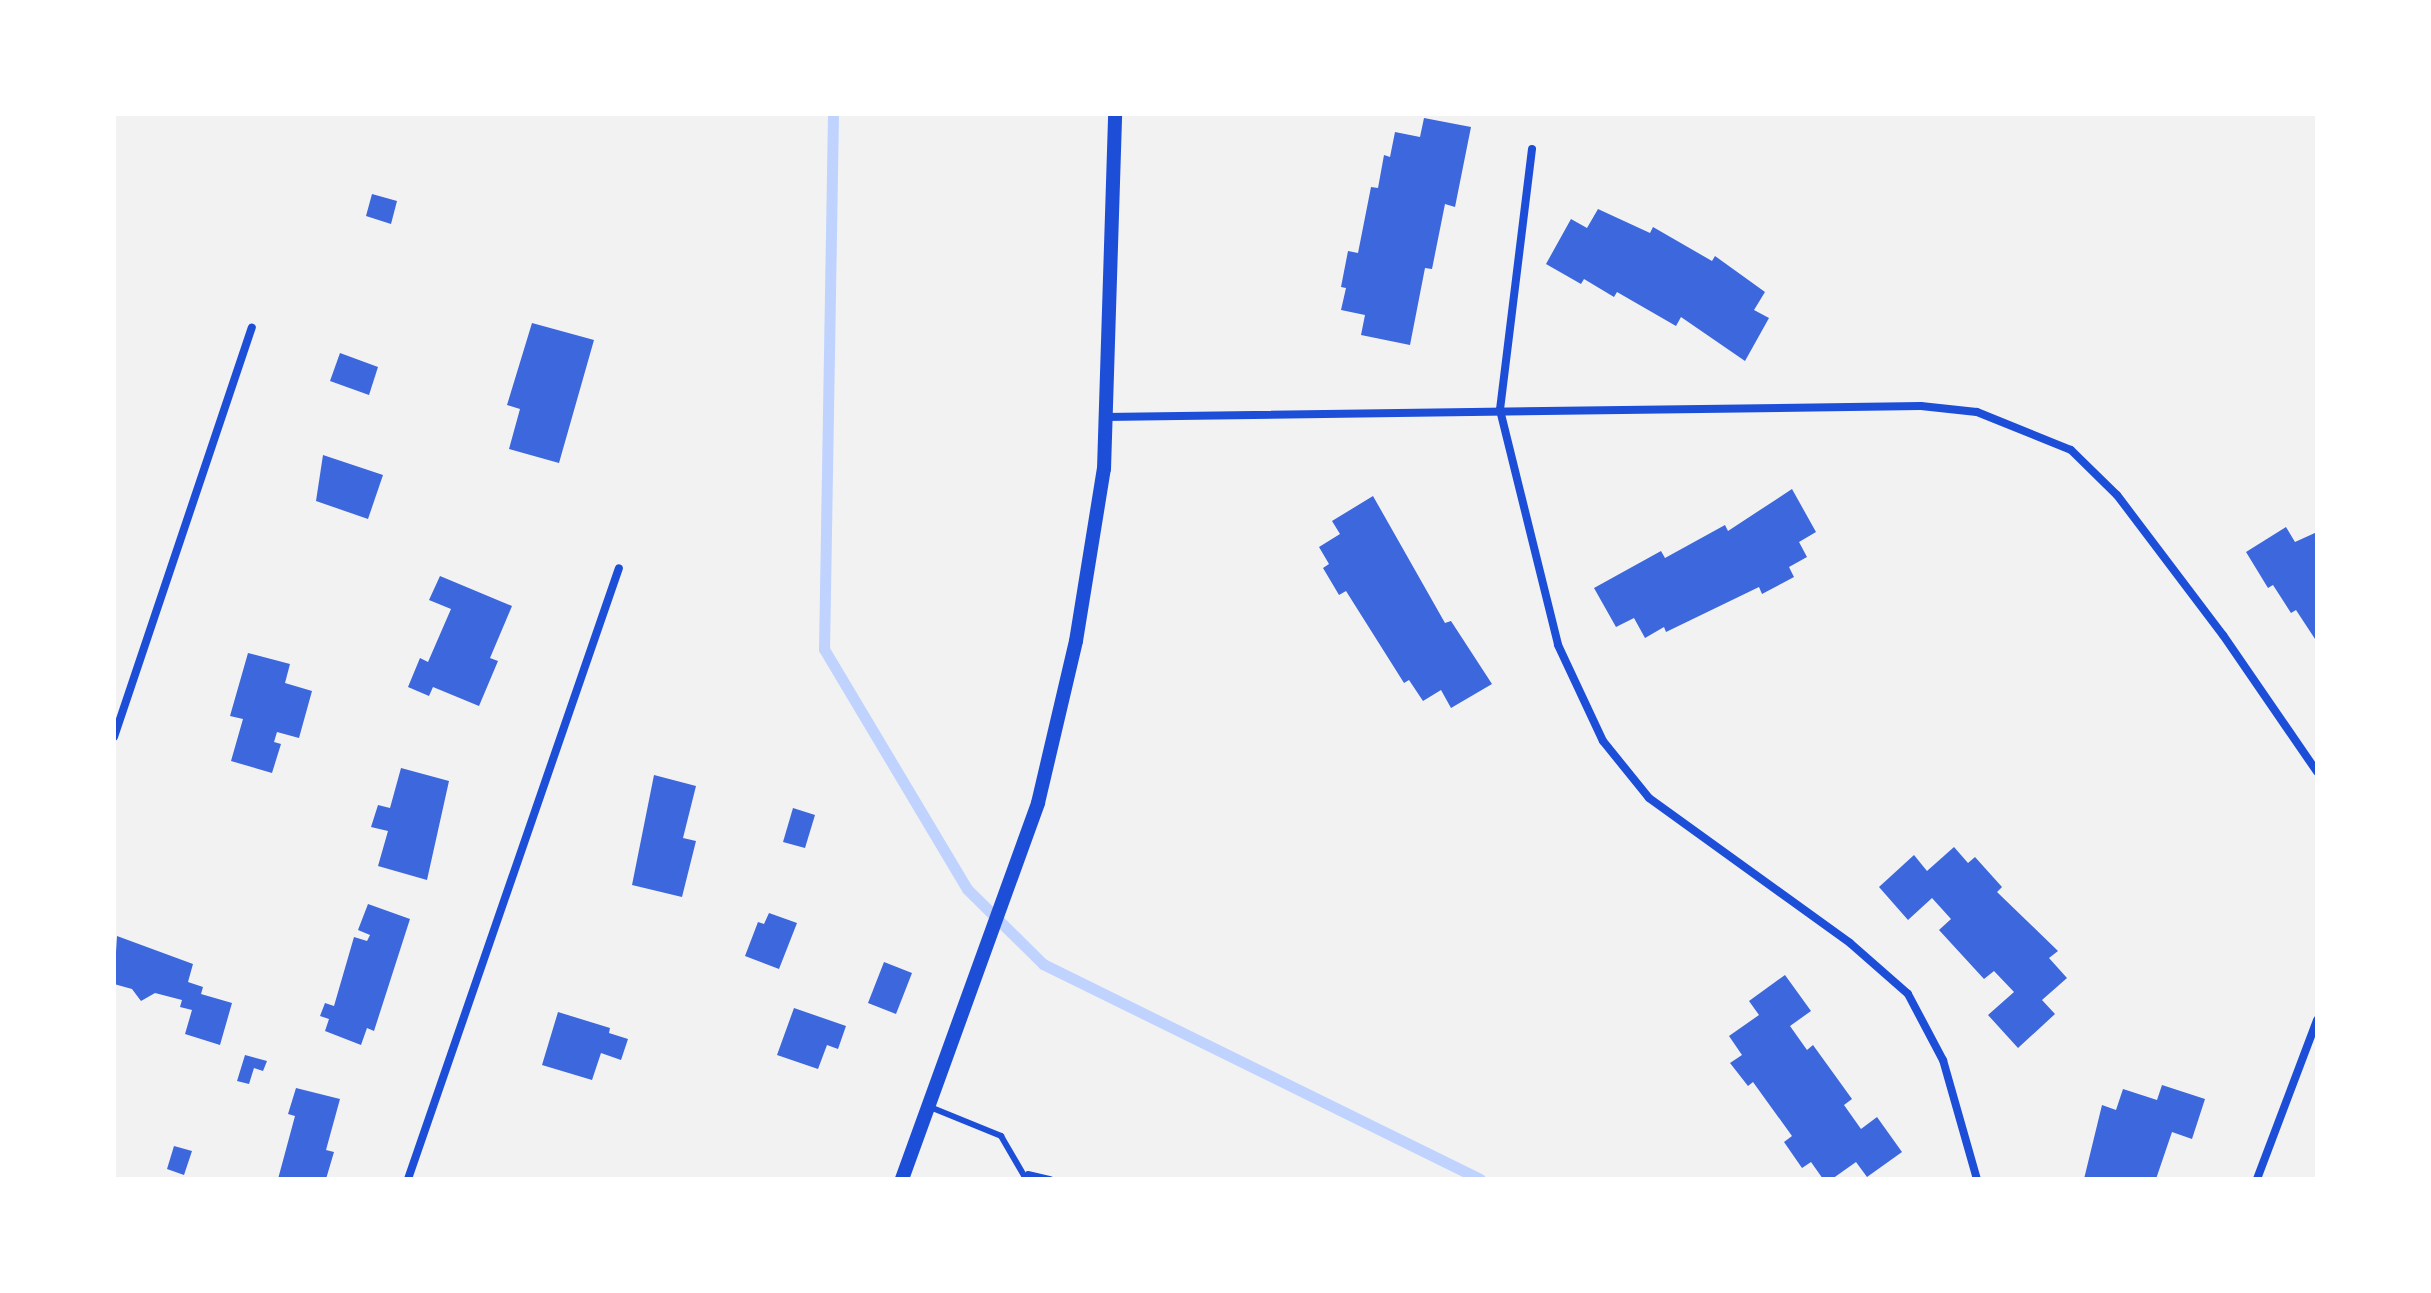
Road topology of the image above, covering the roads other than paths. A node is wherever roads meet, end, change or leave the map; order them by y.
1 (1115, 114) edge
2 (1532, 149) dead end
3 (252, 328) dead end
4 (1500, 410) junction
5 (1105, 417) junction
6 (619, 568) dead end
7 (114, 737) edge
8 (2317, 772) edge
9 (2316, 1023) edge
10 (928, 1106) junction
11 (1027, 1177) edge
12 (408, 1179) edge
13 (902, 1179) edge
14 (1050, 1179) edge
15 (1977, 1179) edge
16 (2257, 1179) edge

1 - 5 street
2 - 4 street
3 - 7 street
4 - 5 street
4 - 8 street
4 - 15 street
5 - 10 street
6 - 12 street
9 - 16 street
10 - 11 lane
10 - 13 street
11 - 14 lane

